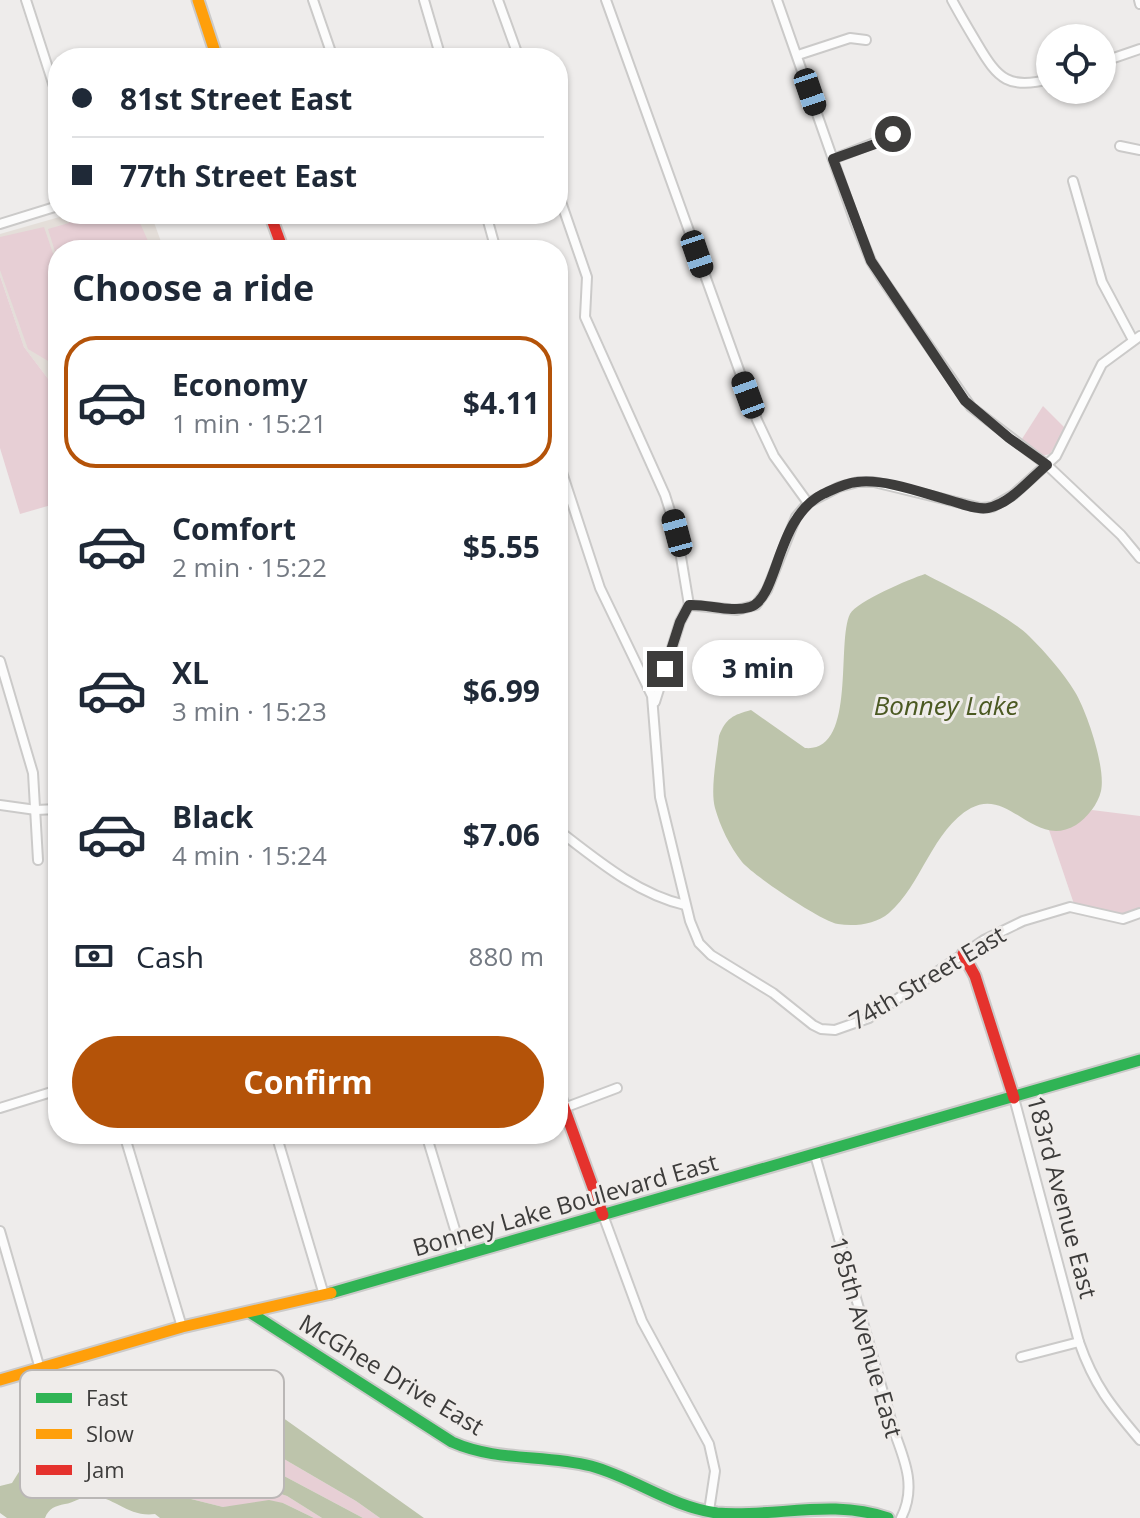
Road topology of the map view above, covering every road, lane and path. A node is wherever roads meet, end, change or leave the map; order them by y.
1 (26, 0) edge
2 (198, 0) edge
3 (313, 0) edge
4 (424, 0) edge
5 (498, 0) edge
6 (606, 0) edge
7 (777, 0) edge
8 (952, 0) edge
9 (866, 40) dead end
10 (214, 48) edge
11 (330, 48) edge
12 (438, 48) edge
13 (515, 48) edge
14 (1140, 49) edge
15 (798, 55) junction
16 (1116, 57) edge
17 (48, 68) edge
18 (1036, 82) edge
19 (899, 127) dead end
20 (1120, 146) dead end
21 (1140, 150) edge
22 (833, 159) junction
23 (1073, 181) dead end
24 (48, 209) edge
25 (568, 222) edge
26 (0, 224) edge
27 (1137, 338) edge
28 (1047, 465) junction
29 (568, 490) edge
30 (808, 503) junction
31 (1140, 558) edge
32 (689, 605) junction
33 (0, 661) edge
34 (654, 705) junction
35 (0, 805) edge
36 (48, 809) edge
37 (36, 810) junction
38 (568, 837) edge
39 (38, 860) dead end
40 (685, 905) junction
41 (1140, 913) edge
42 (963, 954) junction
43 (1140, 1060) edge
44 (617, 1088) dead end
45 (48, 1093) edge
46 (1014, 1098) junction
47 (568, 1106) edge
48 (0, 1108) edge
49 (568, 1119) edge
50 (127, 1144) edge
51 (279, 1144) edge
52 (429, 1144) edge
53 (815, 1155) junction
54 (603, 1215) junction
55 (0, 1231) edge
56 (463, 1256) junction
57 (324, 1295) junction
58 (251, 1313) junction
59 (182, 1327) junction
60 (1079, 1342) junction
61 (1021, 1357) dead end
62 (40, 1369) junction
63 (36, 1370) edge
64 (20, 1374) edge
65 (0, 1380) edge
66 (1140, 1440) edge
67 (709, 1511) junction
68 (888, 1518) edge
69 (901, 1518) edge

1 - 17 street
2 - 10 street
3 - 11 street
4 - 12 street
5 - 13 street
6 - 30 street
7 - 15 street
8 - 18 street
9 - 15 street
14 - 16 street
15 - 22 street
19 - 22 street
20 - 21 street
22 - 28 street
23 - 27 street
24 - 26 street
25 - 32 street
27 - 28 street
28 - 30 street
28 - 31 street
29 - 34 street
30 - 32 street
32 - 34 street
33 - 37 street
34 - 40 street
35 - 37 street
36 - 37 street
37 - 39 street
38 - 40 street
40 - 42 street, 74th Street East
41 - 42 street, 74th Street East
42 - 46 street, 183rd Avenue East
43 - 46 street, Bonney Lake Boulevard East
44 - 47 street
45 - 48 street
46 - 53 street, Bonney Lake Boulevard East
46 - 60 street, 183rd Avenue East
49 - 54 street
50 - 59 street
51 - 57 street
52 - 56 street
53 - 54 street, Bonney Lake Boulevard East
53 - 69 street, 185th Avenue East
54 - 56 street, Bonney Lake Boulevard East
54 - 67 street
55 - 62 street
56 - 57 street, Bonney Lake Boulevard East
57 - 58 street, Bonney Lake Boulevard East
58 - 59 street, Bonney Lake Boulevard East
58 - 67 street, McGhee Drive East
59 - 62 street, Bonney Lake Boulevard East
60 - 61 street
60 - 66 street, 183rd Avenue East
62 - 63 street, Bonney Lake Boulevard East
64 - 65 street, Bonney Lake Boulevard East
67 - 68 street, McGhee Drive East

